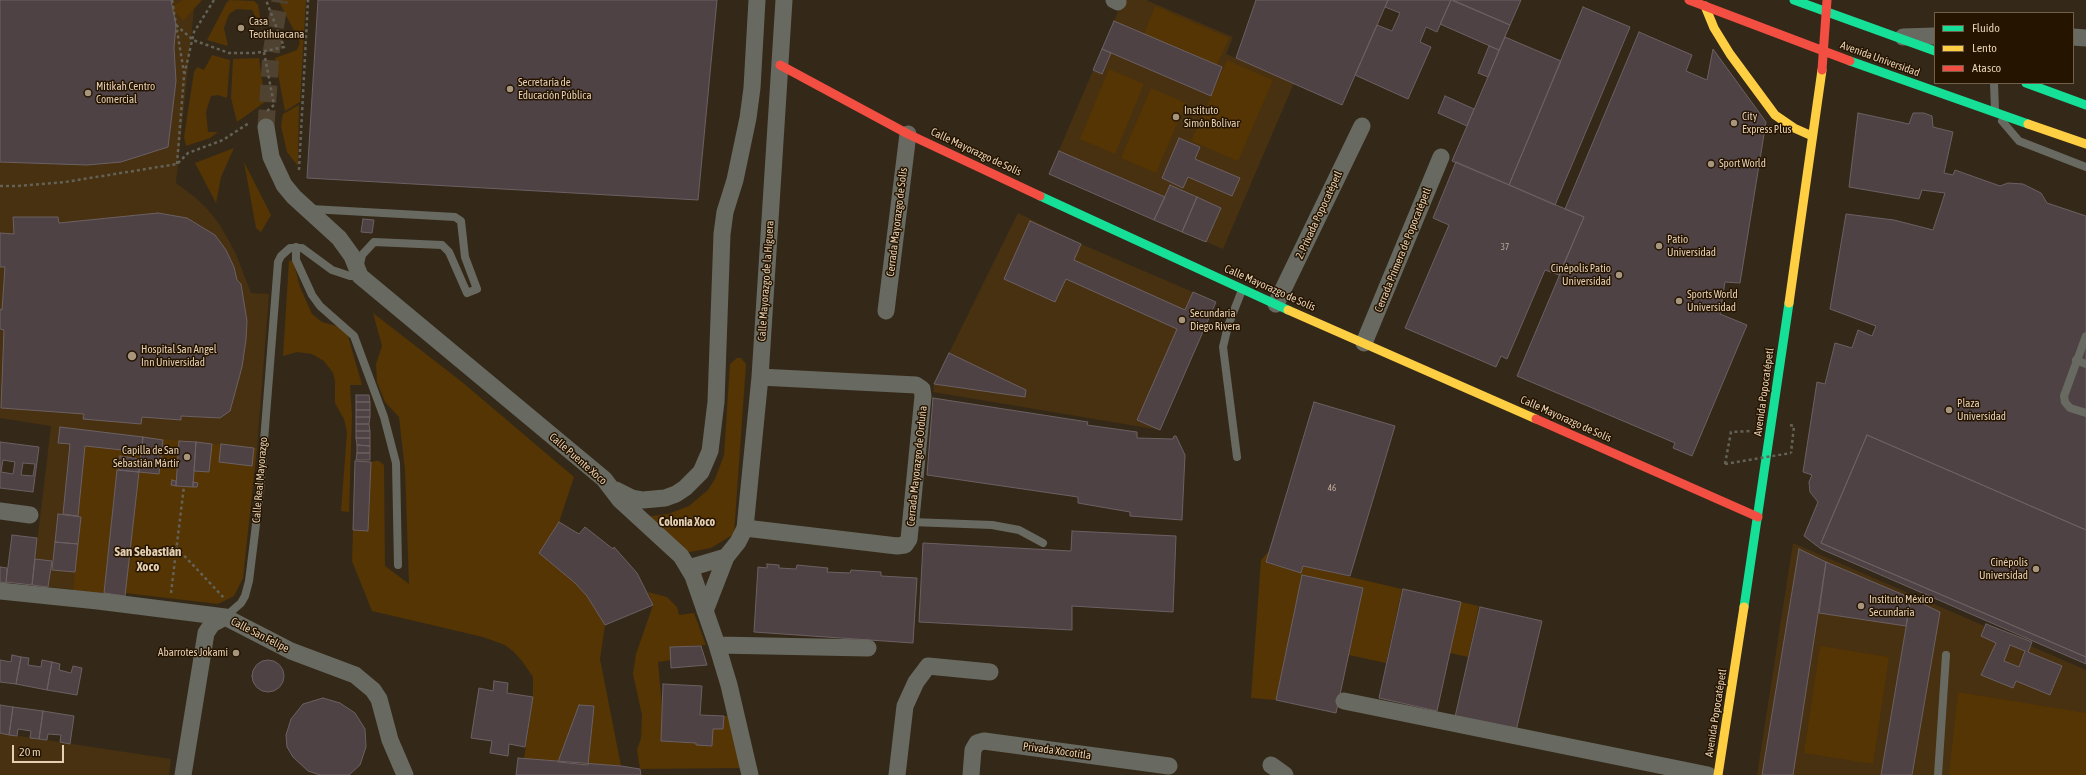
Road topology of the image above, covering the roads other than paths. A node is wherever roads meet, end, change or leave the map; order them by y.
1 (757, 0) edge
2 (784, 0) edge
3 (1689, 0) edge
4 (1794, 0) edge
5 (1827, 0) edge
6 (1705, 6) junction
7 (1826, 12) junction
8 (1934, 36) edge
9 (1894, 37) junction
10 (2074, 37) edge
11 (2086, 38) edge
12 (1934, 51) edge
13 (1825, 52) junction
14 (780, 65) junction
15 (1994, 84) edge
16 (2029, 84) edge
17 (2086, 105) edge
18 (1995, 112) junction
19 (1362, 126) dead end
20 (266, 127) tunnel mouth
21 (908, 134) junction
22 (1812, 136) junction
23 (2086, 144) edge
24 (1441, 157) dead end
25 (2086, 167) edge
26 (306, 208) junction
27 (296, 248) junction
28 (360, 276) junction
29 (1242, 290) junction
30 (1276, 304) junction
31 (886, 311) dead end
32 (2086, 336) edge
33 (1364, 343) junction
34 (2076, 360) junction
35 (2086, 364) edge
36 (760, 377) junction
37 (2086, 413) edge
38 (1236, 457) dead end
39 (604, 480) junction
40 (0, 511) edge
41 (30, 515) dead end
42 (1758, 517) junction
43 (911, 522) junction
44 (745, 528) junction
45 (1043, 543) dead end
46 (726, 557) junction
47 (398, 564) dead end
48 (689, 568) junction
49 (0, 591) edge
50 (705, 611) junction
51 (230, 614) junction
52 (717, 645) junction
53 (868, 648) dead end
54 (1946, 655) dead end
55 (990, 672) dead end
56 (1344, 701) dead end
57 (1271, 765) dead end
58 (1170, 766) dead end
59 (183, 775) edge
60 (405, 775) edge
61 (750, 775) edge
62 (897, 775) edge
63 (971, 775) edge
64 (1285, 775) edge
65 (1708, 775) edge
66 (1718, 775) edge
67 (1938, 775) edge

1 - 39 street
2 - 14 street, Calle Mayorazgo de la Higuera
3 - 6 main road, Avenida Universidad
4 - 7 main road
5 - 7 main road, Avenida Popocatépetl
6 - 13 main road, Avenida Universidad
6 - 22 main road
7 - 9 main road
7 - 13 main road, Avenida Popocatépetl
8 - 9 street
9 - 12 main road
10 - 11 street
13 - 18 main road, Avenida Universidad
13 - 22 main road, Avenida Popocatépetl
14 - 21 main road, Calle Mayorazgo de Solís
14 - 36 street, Calle Mayorazgo de la Higuera
15 - 18 lane
16 - 17 main road
18 - 23 main road, Avenida Universidad
18 - 25 lane
19 - 30 street, 2. Privada Popocatépetl
20 - 26 street
21 - 29 main road, Calle Mayorazgo de Solís
21 - 31 street, Cerrada Mayorazgo de Solís
22 - 42 main road, Avenida Popocatépetl
24 - 33 street, Cerrada Primera de Popocatépetl
26 - 28 street, Calle Puente Xoco
26 - 28 lane
27 - 28 lane
27 - 47 lane
27 - 51 lane, Calle Real Mayorazgo
28 - 39 street, Calle Puente Xoco
29 - 30 main road, Calle Mayorazgo de Solís
29 - 38 lane
30 - 33 main road, Calle Mayorazgo de Solís
32 - 34 lane
33 - 42 main road, Calle Mayorazgo de Solís
34 - 35 lane
34 - 37 lane
36 - 43 street, Cerrada Mayorazgo de Orduña
36 - 44 street, Calle Mayorazgo de la Higuera
39 - 48 street, Calle Puente Xoco
40 - 41 street
42 - 66 main road, Avenida Popocatépetl
43 - 44 street, Cerrada Mayorazgo de Orduña
43 - 45 lane
44 - 46 street, Calle Mayorazgo de la Higuera
46 - 48 street
46 - 50 street, Calle Mayorazgo de la Higuera
48 - 50 street, Calle Puente Xoco
49 - 51 street, Calle San Felipe
50 - 52 street, Calle Puente Xoco
51 - 59 street, Calle Real Mayorazgo
51 - 60 street, Calle San Felipe
52 - 53 street
52 - 61 street, Calle Puente Xoco
54 - 67 lane
55 - 62 street
56 - 65 street
57 - 64 street
58 - 63 street, Privada Xocotitla

